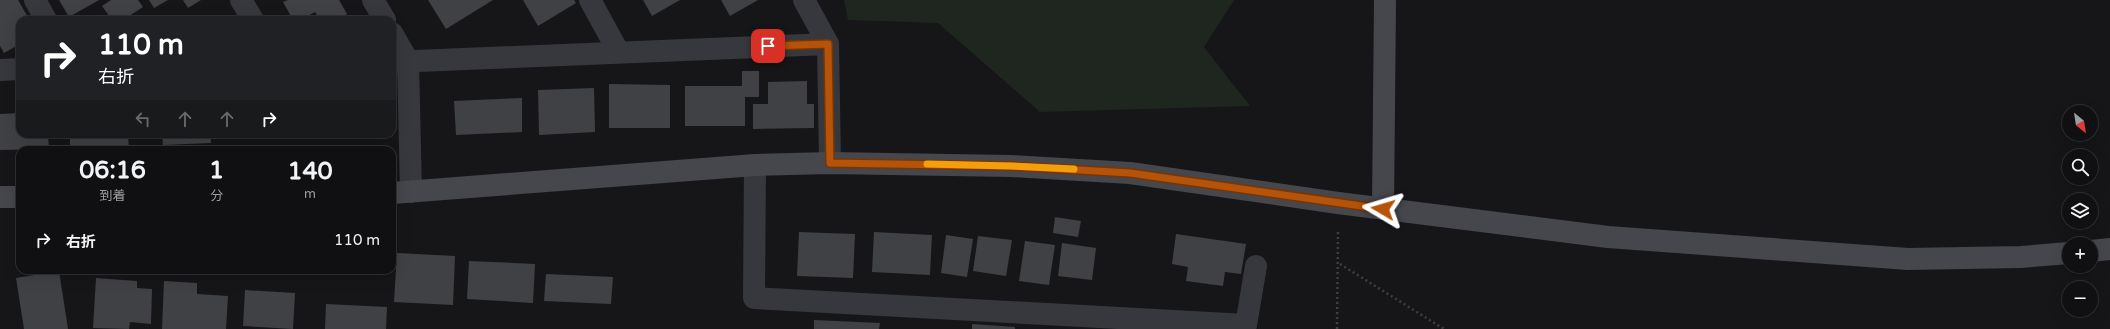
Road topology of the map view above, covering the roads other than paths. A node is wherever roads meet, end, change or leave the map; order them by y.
1 (35, 0) edge
2 (241, 0) edge
3 (373, 0) edge
4 (590, 0) edge
5 (804, 0) edge
6 (1385, 0) edge
7 (44, 16) edge
8 (251, 16) edge
9 (383, 16) edge
10 (828, 44) junction
11 (396, 48) edge
12 (618, 51) junction
13 (400, 62) edge
14 (16, 69) edge
15 (0, 70) edge
16 (830, 163) junction
17 (755, 165) junction
18 (402, 192) edge
19 (16, 197) edge
20 (0, 198) edge
21 (1383, 209) junction
22 (2110, 249) edge
23 (2098, 250) edge
24 (2062, 254) edge
25 (1256, 266) dead end

1 - 7 street
2 - 8 street
3 - 9 street
4 - 12 street
5 - 10 street
6 - 21 street
10 - 12 street
10 - 16 street
11 - 13 street
12 - 13 street
13 - 18 street
14 - 15 street
16 - 17 street
16 - 21 street
17 - 18 street
17 - 25 street
19 - 20 street
21 - 24 street
22 - 23 street

